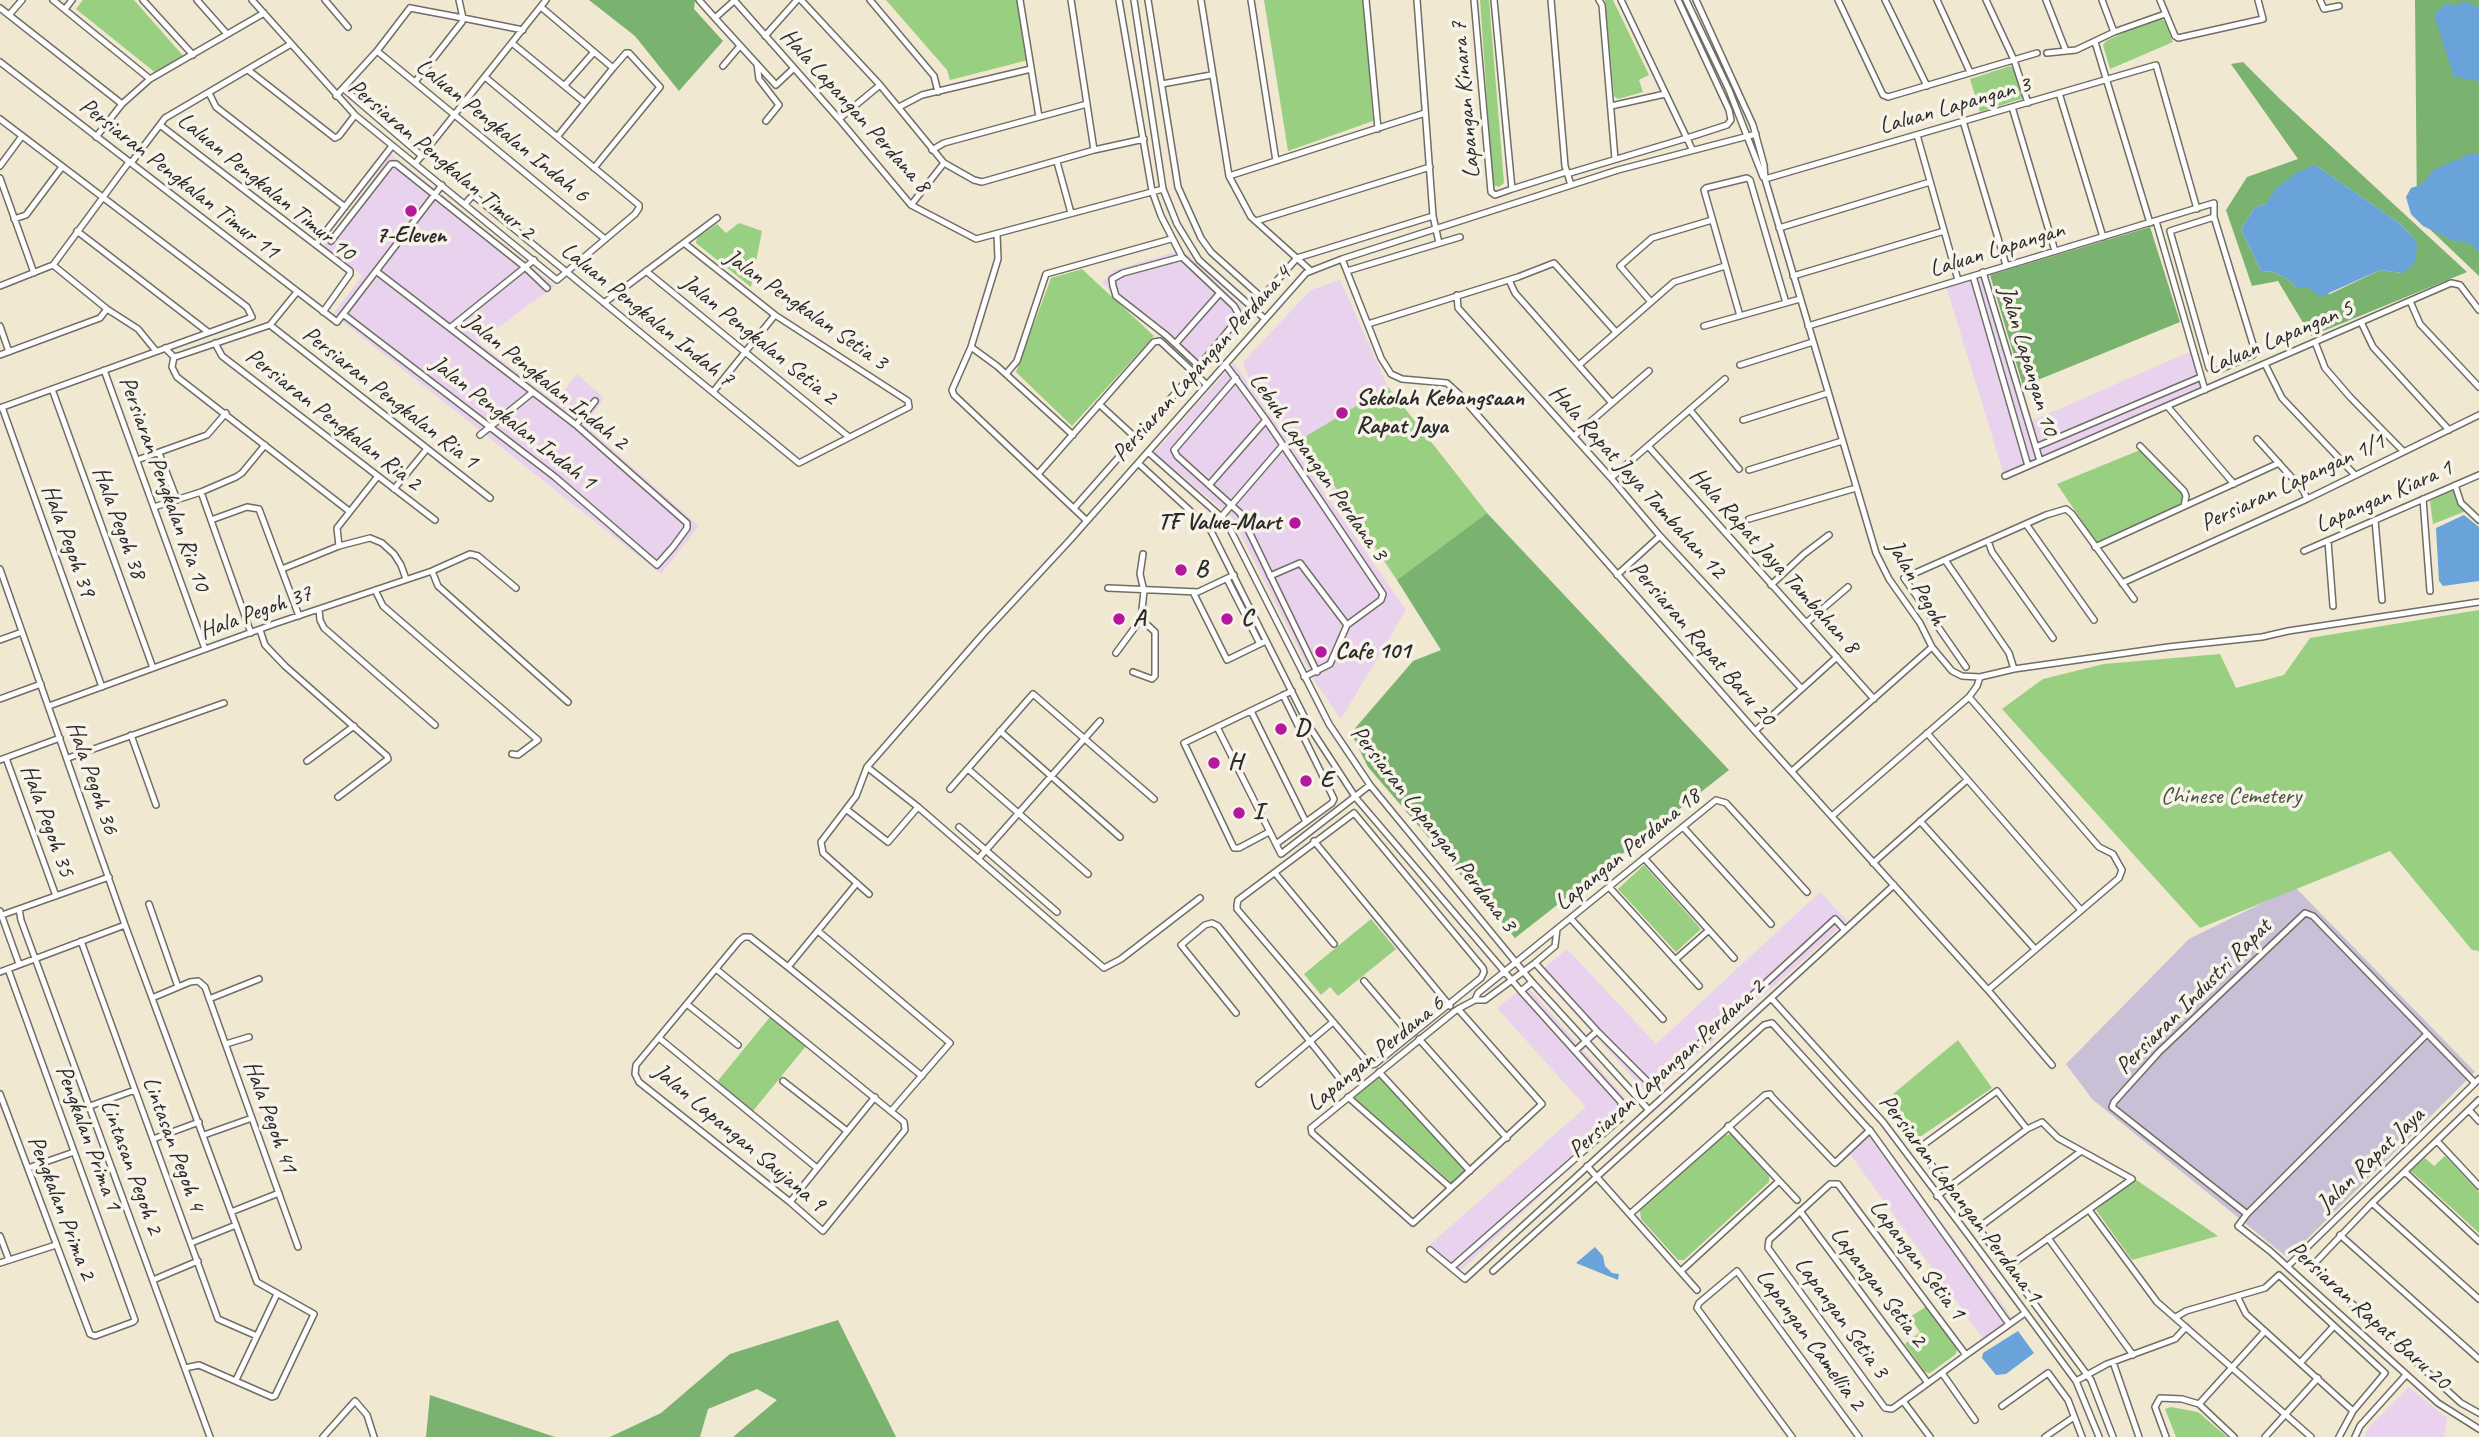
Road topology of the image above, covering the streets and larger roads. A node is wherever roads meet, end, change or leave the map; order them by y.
1 (22, 0) edge
2 (53, 0) edge
3 (72, 0) edge
4 (143, 0) edge
5 (197, 0) edge
6 (252, 0) edge
7 (325, 0) edge
8 (409, 0) edge
9 (458, 0) edge
10 (546, 0) edge
11 (699, 0) edge
12 (734, 0) edge
13 (799, 0) edge
14 (870, 0) edge
15 (1020, 0) edge
16 (1071, 0) edge
17 (1119, 0) edge
18 (1134, 0) edge
19 (1148, 0) edge
20 (1200, 0) edge
21 (1251, 0) edge
22 (1366, 0) edge
23 (1416, 0) edge
24 (1475, 0) edge
25 (1494, 0) edge
26 (1551, 0) edge
27 (1599, 0) edge
28 (1621, 0) edge
29 (1678, 0) edge
30 (1686, 0) edge
31 (1696, 0) edge
32 (1838, 0) edge
33 (1885, 0) edge
34 (1937, 0) edge
35 (1986, 0) edge
36 (2046, 0) edge
37 (2102, 0) edge
38 (2160, 0) edge
39 (2258, 0) edge
40 (2320, 0) edge
41 (2339, 6) dead end
42 (541, 7) junction
43 (0, 8) edge
44 (410, 8) junction
45 (65, 9) junction
46 (264, 13) junction
47 (2165, 14) junction
48 (9, 15) junction
49 (463, 18) junction
50 (715, 18) junction
51 (348, 27) dead end
52 (523, 30) junction
53 (2114, 32) junction
54 (228, 34) junction
55 (765, 36) junction
56 (512, 43) junction
57 (2095, 43) junction
58 (291, 44) junction
59 (740, 46) junction
60 (377, 51) junction
61 (2066, 51) junction
62 (594, 52) junction
63 (2037, 53) dead end
64 (2047, 53) dead end
65 (192, 55) junction
66 (2014, 60) junction
67 (0, 62) edge
68 (757, 64) junction
69 (723, 66) dead end
70 (613, 68) junction
71 (794, 68) junction
72 (1031, 69) junction
73 (248, 70) junction
74 (1970, 72) junction
75 (1212, 75) junction
76 (485, 77) junction
77 (150, 79) junction
78 (2107, 79) junction
79 (415, 82) junction
80 (1162, 84) junction
81 (565, 85) junction
82 (880, 85) junction
83 (1927, 86) junction
84 (344, 89) junction
85 (938, 92) junction
86 (209, 93) junction
87 (2059, 93) junction
88 (1665, 94) junction
89 (336, 96) junction
90 (584, 102) junction
91 (2028, 103) junction
92 (122, 104) junction
93 (1087, 104) junction
94 (1611, 106) junction
95 (899, 107) junction
96 (2012, 107) junction
97 (1425, 113) junction
98 (355, 115) junction
99 (455, 115) junction
100 (1039, 117) junction
101 (0, 119) edge
102 (839, 119) junction
103 (765, 121) dead end
104 (1964, 121) junction
105 (160, 125) junction
106 (1378, 129) junction
107 (1756, 134) junction
108 (1917, 135) junction
109 (22, 136) junction
110 (96, 136) junction
111 (1747, 136) junction
112 (557, 137) junction
113 (1687, 138) junction
114 (1144, 139) junction
115 (1171, 144) junction
116 (392, 146) junction
117 (1156, 147) junction
118 (1692, 149) junction
119 (932, 150) junction
120 (1094, 150) junction
121 (422, 156) junction
122 (1615, 159) junction
123 (1276, 161) junction
124 (1057, 162) junction
125 (130, 163) junction
126 (944, 163) junction
127 (415, 164) junction
128 (0, 166) edge
129 (62, 167) junction
130 (1430, 167) junction
131 (594, 168) junction
132 (1566, 172) junction
133 (1229, 176) junction
134 (0, 178) edge
135 (1765, 179) junction
136 (1930, 182) junction
137 (442, 185) junction
138 (1571, 185) junction
139 (1163, 189) junction
140 (1512, 189) junction
141 (1152, 191) junction
142 (1503, 192) junction
143 (435, 195) junction
144 (102, 198) junction
145 (465, 204) junction
146 (911, 205) junction
147 (345, 207) junction
148 (1505, 207) junction
149 (2197, 209) junction
150 (1071, 213) junction
151 (2214, 214) junction
152 (1433, 216) junction
153 (717, 218) dead end
154 (14, 219) junction
155 (1712, 220) junction
156 (1255, 221) junction
157 (2153, 222) junction
158 (1779, 228) junction
159 (328, 229) junction
160 (1435, 229) junction
161 (77, 231) junction
162 (1944, 231) junction
163 (336, 234) junction
164 (997, 234) junction
165 (1460, 237) dead end
166 (2103, 237) junction
167 (606, 239) junction
168 (1171, 239) junction
169 (331, 242) dead end
170 (684, 243) junction
171 (1439, 243) junction
172 (316, 244) junction
173 (2055, 251) junction
174 (1182, 257) junction
175 (1297, 258) junction
176 (1342, 258) junction
177 (534, 261) junction
178 (52, 265) junction
179 (2006, 265) junction
180 (1725, 266) junction
181 (525, 267) junction
182 (1310, 270) junction
183 (376, 271) junction
184 (566, 271) junction
185 (646, 271) junction
186 (1347, 271) junction
187 (1983, 272) junction
188 (34, 273) junction
189 (1793, 276) junction
190 (1973, 276) junction
191 (1509, 280) junction
192 (1958, 280) junction
193 (0, 286) edge
194 (547, 288) dead end
195 (297, 292) junction
196 (1220, 293) junction
197 (1457, 295) junction
198 (1800, 299) junction
199 (2410, 301) junction
200 (1651, 302) junction
201 (604, 303) junction
202 (1786, 303) junction
203 (107, 309) junction
204 (2479, 310) edge
205 (323, 312) junction
206 (343, 314) junction
207 (775, 315) junction
208 (1740, 316) junction
209 (1265, 319) junction
210 (2361, 322) junction
211 (1368, 324) junction
212 (270, 325) junction
213 (0, 326) edge
214 (1704, 326) dead end
215 (1808, 326) junction
216 (451, 327) junction
217 (208, 332) junction
218 (1616, 332) junction
219 (1813, 342) junction
220 (2315, 342) junction
221 (215, 343) junction
222 (1176, 344) junction
223 (971, 347) junction
224 (166, 348) junction
225 (156, 351) junction
226 (9, 352) junction
227 (746, 352) junction
228 (0, 355) edge
229 (174, 357) junction
230 (1225, 364) junction
231 (2265, 364) junction
232 (1579, 365) junction
233 (1740, 365) dead end
234 (1199, 366) junction
235 (104, 370) junction
236 (1649, 371) dead end
237 (1194, 372) junction
238 (1006, 374) junction
239 (1236, 377) junction
240 (2201, 377) junction
241 (1725, 379) dead end
242 (1207, 385) junction
243 (2479, 387) edge
244 (52, 389) junction
245 (2205, 390) junction
246 (533, 392) junction
247 (713, 392) junction
248 (1828, 393) junction
249 (2020, 395) junction
250 (2008, 398) junction
251 (595, 401) dead end
252 (1612, 403) junction
253 (1099, 404) junction
254 (2168, 407) junction
255 (1, 408) edge
256 (1690, 410) junction
257 (2120, 411) junction
258 (226, 413) junction
259 (2479, 415) edge
260 (1266, 420) junction
261 (1743, 420) dead end
262 (576, 425) junction
263 (2127, 425) junction
264 (491, 426) junction
265 (2449, 430) junction
266 (480, 435) dead end
267 (1073, 435) junction
268 (849, 436) junction
269 (1574, 436) junction
270 (1136, 438) junction
271 (2257, 439) dead end
272 (1842, 441) junction
273 (265, 445) junction
274 (1283, 445) junction
275 (1648, 446) junction
276 (2140, 446) dead end
277 (2036, 447) junction
278 (426, 450) junction
279 (2403, 451) junction
280 (1148, 452) junction
281 (159, 453) junction
282 (136, 460) junction
283 (2040, 461) junction
284 (1138, 463) junction
285 (2278, 463) junction
286 (2028, 466) junction
287 (1739, 470) dead end
288 (1749, 470) dead end
289 (1038, 474) junction
290 (2354, 474) junction
291 (2479, 475) edge
292 (378, 476) junction
293 (2005, 476) dead end
294 (1611, 478) junction
295 (2234, 484) junction
296 (1209, 485) junction
297 (2455, 485) junction
298 (1856, 488) junction
299 (394, 489) junction
300 (201, 492) junction
301 (489, 498) dead end
302 (2307, 499) junction
303 (2423, 499) junction
304 (177, 500) junction
305 (1231, 506) junction
306 (2184, 506) junction
307 (154, 507) junction
308 (1074, 508) junction
309 (349, 511) junction
310 (1222, 516) junction
311 (1749, 519) dead end
312 (211, 520) junction
313 (435, 520) dead end
314 (2375, 520) junction
315 (2479, 520) edge
316 (1087, 521) junction
317 (2026, 524) junction
318 (1829, 535) dead end
319 (1660, 536) junction
320 (1988, 541) junction
321 (2328, 541) junction
322 (339, 547) junction
323 (2095, 547) junction
324 (2304, 551) dead end
325 (1143, 554) dead end
326 (1945, 560) junction
327 (657, 565) joint
328 (0, 569) edge
329 (282, 569) junction
330 (432, 571) junction
331 (1234, 575) junction
332 (1617, 575) junction
333 (1270, 576) junction
334 (406, 579) junction
335 (1227, 579) junction
336 (2, 582) edge
337 (2122, 583) junction
338 (1771, 584) junction
339 (1848, 587) dead end
340 (516, 588) dead end
341 (1108, 588) dead end
342 (375, 590) junction
343 (2430, 591) dead end
344 (1144, 592) junction
345 (1193, 592) junction
346 (2134, 599) dead end
347 (2382, 600) dead end
348 (2479, 602) edge
349 (2333, 606) dead end
350 (319, 609) junction
351 (299, 616) junction
352 (1142, 619) junction
353 (2094, 620) dead end
354 (1806, 623) junction
355 (1347, 625) junction
356 (260, 630) junction
357 (22, 632) junction
358 (251, 633) junction
359 (2053, 638) dead end
360 (0, 640) edge
361 (1263, 642) junction
362 (1933, 646) junction
363 (205, 649) junction
364 (1116, 653) dead end
365 (1837, 657) junction
366 (1966, 667) dead end
367 (153, 668) junction
368 (2014, 669) junction
369 (1133, 672) dead end
370 (1317, 672) junction
371 (1304, 677) junction
372 (1980, 677) junction
373 (41, 684) junction
374 (102, 687) junction
375 (1801, 688) junction
376 (1292, 691) junction
377 (1283, 695) junction
378 (1969, 697) junction
379 (0, 699) edge
380 (1874, 699) junction
381 (568, 702) dead end
382 (224, 703) dead end
383 (49, 706) junction
384 (1251, 710) junction
385 (1100, 721) dead end
386 (435, 725) dead end
387 (354, 726) junction
388 (1217, 727) junction
389 (1000, 731) junction
390 (1755, 732) junction
391 (1927, 733) junction
392 (131, 735) junction
393 (60, 738) junction
394 (1084, 739) junction
395 (512, 754) dead end
396 (68, 758) junction
397 (3, 759) edge
398 (307, 761) dead end
399 (867, 767) junction
400 (968, 769) junction
401 (1792, 771) junction
402 (1052, 776) junction
403 (1967, 780) junction
404 (1370, 785) junction
405 (950, 789) dead end
406 (338, 797) dead end
407 (1356, 798) junction
408 (1154, 799) dead end
409 (156, 805) dead end
410 (918, 807) junction
411 (846, 809) junction
412 (1018, 814) junction
413 (1832, 816) junction
414 (1920, 821) junction
415 (1306, 822) junction
416 (959, 827) dead end
417 (1683, 827) junction
418 (1269, 832) junction
419 (1120, 837) dead end
420 (1314, 841) junction
421 (1276, 844) junction
422 (985, 851) junction
423 (1644, 858) junction
424 (978, 859) junction
425 (1874, 863) junction
426 (1275, 873) junction
427 (1088, 874) dead end
428 (109, 877) junction
429 (858, 883) junction
430 (1894, 885) junction
431 (1609, 887) junction
432 (1807, 892) dead end
433 (869, 894) dead end
434 (56, 896) junction
435 (1200, 898) dead end
436 (149, 904) dead end
437 (19, 909) junction
438 (2080, 909) junction
439 (1057, 912) dead end
440 (1, 913) edge
441 (1571, 919) junction
442 (1771, 924) dead end
443 (125, 925) junction
444 (1557, 929) junction
445 (1709, 930) junction
446 (1845, 930) junction
447 (818, 931) junction
448 (81, 941) junction
449 (1334, 944) dead end
450 (2034, 948) junction
451 (36, 957) junction
452 (1734, 958) dead end
453 (1675, 960) junction
454 (1517, 963) junction
455 (1535, 963) junction
456 (19, 964) junction
457 (788, 967) junction
458 (8, 969) junction
459 (716, 969) junction
460 (0, 972) edge
461 (1524, 972) junction
462 (1504, 973) junction
463 (258, 979) dead end
464 (1364, 981) dead end
465 (1512, 981) junction
466 (1532, 982) junction
467 (1699, 986) dead end
468 (178, 987) junction
469 (1988, 990) junction
470 (1521, 991) junction
471 (152, 998) junction
472 (1771, 998) junction
473 (209, 999) junction
474 (1475, 1000) junction
475 (1448, 1004) junction
476 (688, 1005) junction
477 (1456, 1010) junction
478 (1236, 1013) dead end
479 (1662, 1019) dead end
480 (1333, 1022) junction
481 (1597, 1031) junction
482 (2427, 1034) junction
483 (1410, 1035) junction
484 (249, 1037) dead end
485 (659, 1038) junction
486 (1419, 1040) junction
487 (1586, 1041) junction
488 (1310, 1042) junction
489 (226, 1044) junction
490 (738, 1045) dead end
491 (1575, 1051) junction
492 (2052, 1065) dead end
493 (1379, 1072) junction
494 (922, 1076) junction
495 (783, 1081) dead end
496 (2477, 1081) edge
497 (1259, 1084) dead end
498 (1344, 1084) dead end
499 (135, 1090) junction
500 (0, 1094) edge
501 (875, 1097) junction
502 (1348, 1097) junction
503 (2479, 1100) edge
504 (90, 1106) junction
505 (1648, 1109) junction
506 (892, 1110) junction
507 (2469, 1110) junction
508 (252, 1118) junction
509 (2479, 1121) edge
510 (199, 1122) junction
511 (1883, 1122) junction
512 (1728, 1126) junction
513 (2027, 1129) junction
514 (847, 1131) junction
515 (1871, 1131) junction
516 (204, 1135) junction
517 (1507, 1138) junction
518 (153, 1139) junction
519 (2437, 1141) junction
520 (74, 1152) junction
521 (2080, 1152) junction
522 (1587, 1167) junction
523 (28, 1168) junction
524 (817, 1168) junction
525 (1470, 1171) junction
526 (2405, 1171) junction
527 (1558, 1173) junction
528 (1596, 1177) junction
529 (1779, 1181) junction
530 (1568, 1184) junction
531 (1948, 1186) junction
532 (2479, 1186) edge
533 (1451, 1188) junction
534 (279, 1192) junction
535 (1937, 1196) junction
536 (1797, 1200) dead end
537 (790, 1202) junction
538 (2372, 1203) junction
539 (2088, 1210) junction
540 (1800, 1211) junction
541 (232, 1212) junction
542 (1630, 1214) junction
543 (2247, 1214) junction
544 (1504, 1222) junction
545 (236, 1225) junction
546 (1978, 1228) junction
547 (1515, 1233) junction
548 (2340, 1235) junction
549 (0, 1236) edge
550 (2048, 1238) junction
551 (2479, 1241) edge
552 (191, 1242) junction
553 (57, 1245) junction
554 (298, 1247) dead end
555 (1430, 1250) dead end
556 (9, 1260) junction
557 (198, 1261) junction
558 (0, 1263) edge
559 (2009, 1266) junction
560 (2288, 1266) junction
561 (1452, 1267) junction
562 (1493, 1271) dead end
563 (1681, 1272) junction
564 (153, 1280) junction
565 (1698, 1290) dead end
566 (277, 1294) junction
567 (2238, 1298) junction
568 (2479, 1299) edge
569 (2025, 1313) junction
570 (2176, 1317) junction
571 (2009, 1324) junction
572 (2334, 1326) junction
573 (2186, 1328) junction
574 (2265, 1331) junction
575 (90, 1334) joint
576 (257, 1336) junction
577 (2133, 1354) junction
578 (1966, 1355) junction
579 (2479, 1359) edge
580 (2113, 1362) junction
581 (2300, 1363) junction
582 (185, 1368) junction
583 (2232, 1368) junction
584 (1942, 1373) junction
585 (2087, 1375) junction
586 (2406, 1375) junction
587 (2318, 1378) junction
588 (236, 1380) junction
589 (2076, 1381) junction
590 (1928, 1383) junction
591 (1903, 1401) junction
592 (2199, 1404) junction
593 (2002, 1406) dead end
594 (2353, 1411) junction
595 (2479, 1413) edge
596 (2285, 1415) junction
597 (2074, 1417) junction
598 (1975, 1420) dead end
599 (2479, 1429) edge
600 (210, 1437) edge
601 (323, 1437) edge
602 (374, 1437) edge
603 (1792, 1437) edge
604 (1859, 1437) edge
605 (1930, 1437) edge
606 (2045, 1437) edge
607 (2082, 1437) edge
608 (2098, 1437) edge
609 (2113, 1437) edge
610 (2139, 1437) edge
611 (2166, 1437) edge
612 (2234, 1437) edge
613 (2265, 1437) edge
614 (2311, 1437) edge
615 (2339, 1437) edge
616 (2355, 1437) edge

1 - 48 street
2 - 45 street
3 - 45 street
4 - 65 street
5 - 54 street
6 - 46 street, Persiaran Pengkalan Timur 2
7 - 51 street
8 - 44 street
9 - 49 street
10 - 42 street
11 - 50 street
12 - 50 street
12 - 55 street, Hala Lapangan Perdana 8
13 - 55 street
13 - 82 street
14 - 85 street
15 - 72 street
16 - 93 street
17 - 114 street
18 - 117 street
19 - 80 street
20 - 75 street
21 - 123 street
22 - 106 street
23 - 97 street
24 - 142 street, Lapangan Kinara 7
25 - 140 street, Lapangan Kinara 7
26 - 132 street
27 - 94 street
28 - 88 street
29 - 113 street
30 - 111 street
31 - 107 street, Jalan Pegoh
32 - 83 street
33 - 83 street
34 - 74 street
35 - 66 street
36 - 61 street
37 - 53 street
38 - 47 street
39 - 47 street
40 - 41 street
42 - 52 street
42 - 62 street
43 - 48 street
44 - 49 street
44 - 60 street
45 - 77 street
46 - 54 street
46 - 58 street, Persiaran Pengkalan Timur 2
47 - 53 street
48 - 92 street
49 - 52 street
49 - 79 street
50 - 59 street
52 - 56 street
53 - 57 street
54 - 65 street
55 - 71 street, Hala Lapangan Perdana 8
56 - 76 street
56 - 81 street
57 - 61 street
57 - 78 street, Laluan Lapangan 5
58 - 73 street
58 - 89 street, Persiaran Pengkalan Timur 2
59 - 68 street
59 - 69 street
60 - 79 street, Laluan Pengkalan Indah 6
60 - 84 street
61 - 64 street
62 - 70 street
62 - 81 street
63 - 66 street
65 - 77 street
66 - 74 street
66 - 91 street
67 - 110 street, Persiaran Pengkalan Timur 11
68 - 71 street
68 - 103 street
70 - 90 street
70 - 131 street
71 - 102 street, Hala Lapangan Perdana 8
72 - 85 street
72 - 100 street
73 - 86 street
73 - 98 street
74 - 83 street
75 - 80 street
75 - 133 street
76 - 99 street
76 - 112 street
77 - 92 street
78 - 87 street, Laluan Lapangan 3
78 - 149 street, Laluan Lapangan 3
78 - 157 street, Laluan Lapangan 5
79 - 99 street, Laluan Pengkalan Indah 6
80 - 115 street
81 - 90 street
82 - 95 street
82 - 102 street
84 - 89 street
84 - 121 street
85 - 95 street
86 - 105 street
86 - 147 street
87 - 91 street, Laluan Lapangan 3
87 - 166 street
88 - 94 street
88 - 113 street
89 - 98 street, Persiaran Pengkalan Timur 2
90 - 112 street
91 - 96 street, Laluan Lapangan 3
92 - 110 street
93 - 100 street
93 - 120 street
94 - 122 street
95 - 119 street
96 - 104 street, Laluan Lapangan 3
96 - 173 street
97 - 106 street
97 - 130 street
98 - 116 street, Persiaran Pengkalan Timur 2
99 - 121 street
99 - 167 street, Laluan Pengkalan Indah 6
100 - 119 street
101 - 109 street
102 - 146 street, Hala Lapangan Perdana 8
104 - 108 street, Laluan Lapangan 3
104 - 179 street
105 - 125 street
105 - 172 street, Laluan Pengkalan Timur 10
106 - 123 street
107 - 111 street, Persiaran Lapangan Perdana 4
107 - 135 street, Jalan Pegoh
108 - 135 street, Laluan Lapangan 3
108 - 136 street
109 - 128 street
109 - 129 street
110 - 125 street, Persiaran Pengkalan Timur 11
111 - 118 street, Persiaran Lapangan Perdana 4
111 - 135 street
112 - 131 street
113 - 118 street
113 - 122 street
114 - 120 street
114 - 141 street
115 - 117 street
115 - 175 street
116 - 127 street, Persiaran Pengkalan Timur 2
116 - 147 street
117 - 139 street
118 - 138 street, Persiaran Lapangan Perdana 4
119 - 126 street
120 - 124 street
121 - 127 street
122 - 132 street
123 - 133 street
124 - 126 street
124 - 150 street
125 - 144 street
125 - 195 street, Persiaran Pengkalan Timur 11
126 - 146 street
127 - 137 street, Persiaran Pengkalan Timur 2
129 - 144 street
129 - 154 street
130 - 152 street
130 - 156 street
131 - 167 street
132 - 138 street
132 - 140 street
133 - 156 street
134 - 154 street
135 - 158 street, Jalan Pegoh
136 - 158 street
136 - 162 street
137 - 143 street
137 - 145 street, Persiaran Pengkalan Timur 2
138 - 148 street, Persiaran Lapangan Perdana 4
139 - 141 street, Hala Lapangan Perdana 8
139 - 209 street
140 - 142 street, Lapangan Kinara 7
141 - 150 street, Hala Lapangan Perdana 8
141 - 168 street
142 - 148 street
143 - 163 street
143 - 181 street
143 - 183 street
144 - 161 street
144 - 217 street
145 - 177 street, Persiaran Pengkalan Timur 2
145 - 184 street, Laluan Pengkalan Indah 7
146 - 164 street, Hala Lapangan Perdana 8
147 - 159 street
148 - 160 street, Persiaran Lapangan Perdana 4
149 - 151 street
149 - 157 street, Laluan Lapangan
150 - 164 street, Hala Lapangan Perdana 8
151 - 151 street
152 - 160 street
152 - 175 street
153 - 170 street
154 - 188 street
155 - 180 street
155 - 200 street
155 - 202 street
156 - 175 street
157 - 166 street, Laluan Lapangan
157 - 240 street, Laluan Lapangan 5
158 - 189 street, Jalan Pegoh
159 - 163 street
159 - 172 street
160 - 171 street
160 - 176 street, Persiaran Lapangan Perdana 4
161 - 178 street
161 - 217 street
162 - 189 street
162 - 192 street
163 - 169 street
164 - 223 street
165 - 171 street
166 - 173 street, Laluan Lapangan
167 - 184 street
168 - 174 street
168 - 238 street
170 - 185 street
170 - 207 street, Jalan Pengkalan Setia 3
171 - 186 street
172 - 205 street, Laluan Pengkalan Timur 10
173 - 179 street, Laluan Lapangan
174 - 196 street
174 - 222 street
175 - 182 street
176 - 182 street, Persiaran Lapangan Perdana 4
176 - 186 street, Persiaran Rapat Baru 20
177 - 181 street
177 - 184 street, Persiaran Pengkalan Timur 2
178 - 188 street
178 - 203 street
179 - 187 street, Laluan Lapangan
180 - 200 street
180 - 208 street
181 - 194 street
181 - 216 street
182 - 209 street, Persiaran Lapangan Perdana 4
183 - 206 street
183 - 216 street, Jalan Pengkalan Indah 2
184 - 201 street, Laluan Pengkalan Indah 7
185 - 201 street
185 - 227 street, Jalan Pengkalan Setia 2
186 - 211 street, Persiaran Rapat Baru 20
187 - 190 street, Laluan Lapangan
187 - 249 street, Jalan Lapangan 10
188 - 193 street
189 - 198 street, Jalan Pegoh
190 - 192 street, Laluan Lapangan
190 - 250 street
191 - 197 street
191 - 218 street
191 - 232 street
192 - 215 street, Laluan Lapangan
195 - 205 street, Persiaran Pengkalan Timur 11
195 - 212 street
196 - 222 street
196 - 234 street
197 - 211 street
197 - 269 street, Hala Rapat Jaya Tambahan 12
198 - 202 street
198 - 215 street, Jalan Pegoh
199 - 204 street, Laluan Lapangan 5
199 - 210 street, Laluan Lapangan 5
199 - 243 street
200 - 218 street
201 - 247 street, Laluan Pengkalan Indah 7
202 - 208 street
203 - 225 street
203 - 226 street
205 - 206 street, Persiaran Pengkalan Timur 11
206 - 264 street, Jalan Pengkalan Indah 1
207 - 227 street
207 - 268 street, Jalan Pengkalan Setia 3
208 - 214 street
209 - 230 street, Persiaran Lapangan Perdana 4
210 - 220 street, Laluan Lapangan 5
210 - 265 street
211 - 332 street, Persiaran Rapat Baru 20
212 - 221 street
212 - 278 street, Persiaran Pengkalan Ria 1
213 - 226 street
215 - 219 street, Jalan Pegoh
216 - 246 street, Jalan Pengkalan Indah 2
217 - 224 street
218 - 232 street
219 - 233 street
219 - 248 street, Jalan Pegoh
220 - 231 street, Laluan Lapangan 5
220 - 279 street
221 - 229 street
221 - 292 street, Persiaran Pengkalan Ria 2
222 - 234 street
223 - 238 street
223 - 289 street
224 - 225 street
224 - 229 street
225 - 235 street
226 - 228 street
227 - 247 street
227 - 268 street, Jalan Pengkalan Setia 2
229 - 258 street
230 - 239 street, Lebuh Lapangan Perdana 3
230 - 242 street, Persiaran Lapangan Perdana 4
231 - 245 street, Laluan Lapangan 5
231 - 290 street
232 - 252 street
234 - 237 street
235 - 244 street
235 - 282 street, Persiaran Pengkalan Ria 10
236 - 252 street
237 - 242 street
237 - 253 street
237 - 270 street
238 - 267 street
239 - 260 street, Lebuh Lapangan Perdana 3
239 - 296 street
240 - 245 street, Laluan Lapangan 5
240 - 257 street
241 - 256 street
242 - 280 street, Persiaran Lapangan Perdana 4
244 - 255 street
244 - 367 street, Hala Pegoh 38
245 - 254 street
246 - 262 street, Jalan Pengkalan Indah 2
246 - 264 street
247 - 268 street, Laluan Pengkalan Indah 7
248 - 261 street
248 - 272 street, Jalan Pegoh
249 - 250 street
249 - 277 street, Jalan Lapangan 10
250 - 286 street
251 - 262 street
252 - 269 street
253 - 267 street
253 - 270 street
254 - 263 street
254 - 295 street
255 - 374 street, Hala Pegoh 39
256 - 275 street
256 - 287 street
257 - 263 street
257 - 277 street
258 - 273 street
258 - 281 street
259 - 265 street, Persiaran Lapangan 1/1
260 - 274 street, Lebuh Lapangan Perdana 3
260 - 296 street
262 - 327 street, Jalan Pengkalan Indah 2
263 - 283 street
264 - 266 street
264 - 327 street, Jalan Pengkalan Indah 1
265 - 279 street, Persiaran Lapangan 1/1
267 - 289 street
269 - 294 street, Hala Rapat Jaya Tambahan 12
270 - 308 street
271 - 285 street
272 - 288 street
272 - 298 street, Jalan Pegoh
273 - 300 street
273 - 309 street
274 - 305 street
274 - 355 street, Lebuh Lapangan Perdana 3
275 - 294 street
275 - 338 street, Hala Rapat Jaya Tambahan 8
276 - 306 street
277 - 283 street, Jalan Lapangan 10
278 - 299 street
278 - 301 street, Persiaran Pengkalan Ria 1
279 - 290 street, Persiaran Lapangan 1/1
280 - 284 street, Persiaran Lapangan Perdana 4
280 - 310 street, Persiaran Lapangan Perdana 3
281 - 282 street
281 - 304 street
282 - 307 street, Persiaran Pengkalan Ria 10
283 - 286 street
284 - 316 street, Persiaran Lapangan Perdana 4
284 - 331 street, Persiaran Lapangan Perdana 3
285 - 295 street
285 - 302 street
286 - 293 street
289 - 308 street
290 - 302 street, Persiaran Lapangan 1/1
291 - 297 street, Lapangan Kiara 1
292 - 299 street, Persiaran Pengkalan Ria 2
292 - 309 street
294 - 319 street, Hala Rapat Jaya Tambahan 12
295 - 306 street
296 - 305 street
297 - 303 street, Lapangan Kiara 1
297 - 315 street
298 - 311 street
298 - 362 street, Jalan Pegoh
299 - 313 street, Persiaran Pengkalan Ria 2
300 - 304 street
300 - 312 street
302 - 337 street, Persiaran Lapangan 1/1
303 - 314 street, Lapangan Kiara 1
303 - 343 street
304 - 307 street
305 - 310 street
305 - 333 street
306 - 323 street
307 - 363 street, Persiaran Pengkalan Ria 10
308 - 316 street
309 - 322 street
310 - 371 street, Persiaran Lapangan Perdana 3
312 - 329 street
312 - 358 street
314 - 321 street, Lapangan Kiara 1
314 - 347 street
316 - 399 street, Persiaran Lapangan Perdana 4
317 - 320 street
317 - 323 street
317 - 353 street
318 - 338 street
319 - 332 street
319 - 375 street, Hala Rapat Jaya Tambahan 12
320 - 326 street
320 - 359 street
321 - 324 street, Lapangan Kiara 1
321 - 349 street
322 - 329 street
322 - 334 street
323 - 337 street
325 - 344 street
326 - 366 street
326 - 368 street
328 - 336 street, Hala Pegoh 36
329 - 351 street
330 - 334 street, Hala Pegoh 37
330 - 340 street, Hala Pegoh 37
330 - 381 street
331 - 335 street
331 - 361 street, Persiaran Lapangan Perdana 3
332 - 390 street, Persiaran Rapat Baru 20
333 - 355 street
333 - 370 street
334 - 342 street, Hala Pegoh 37
335 - 345 street
335 - 361 street
336 - 357 street, Hala Pegoh 36
337 - 346 street
338 - 354 street, Hala Rapat Jaya Tambahan 8
339 - 354 street
341 - 344 street
342 - 350 street, Hala Pegoh 37
342 - 395 street
344 - 345 street
344 - 352 street
345 - 361 street
348 - 368 street
350 - 351 street, Hala Pegoh 37
350 - 386 street
351 - 356 street, Hala Pegoh 37
352 - 364 street
352 - 369 street
354 - 365 street, Hala Rapat Jaya Tambahan 8
355 - 370 street
356 - 358 street, Hala Pegoh 37
356 - 387 street
357 - 360 street
357 - 373 street, Hala Pegoh 36
358 - 363 street, Hala Pegoh 37
361 - 376 street, Persiaran Lapangan Perdana 3
362 - 372 street, Jalan Pegoh
362 - 380 street
363 - 367 street, Hala Pegoh 37
365 - 375 street
365 - 380 street, Hala Rapat Jaya Tambahan 8
367 - 374 street, Hala Pegoh 37
368 - 372 street
370 - 371 street
371 - 404 street, Persiaran Lapangan Perdana 3
372 - 378 street
373 - 379 street
373 - 383 street, Hala Pegoh 36
374 - 383 street, Hala Pegoh 37
375 - 390 street
376 - 377 street
376 - 407 street, Persiaran Lapangan Perdana 3
377 - 384 street
377 - 415 street
378 - 391 street
378 - 438 street
380 - 401 street
382 - 392 street
383 - 393 street, Hala Pegoh 36
384 - 388 street
384 - 415 street
385 - 394 street
387 - 398 street
387 - 406 street
388 - 418 street
388 - 418 street
389 - 394 street
389 - 400 street
389 - 402 street
390 - 401 street, Persiaran Rapat Baru 20
391 - 403 street
391 - 413 street
392 - 396 street
392 - 409 street
393 - 396 street, Hala Pegoh 36
393 - 397 street
394 - 402 street
394 - 408 street
396 - 428 street, Hala Pegoh 36
397 - 434 street, Hala Pegoh 35
399 - 410 street
399 - 411 street, Persiaran Lapangan Perdana 4
400 - 405 street
400 - 412 street
401 - 413 street, Persiaran Rapat Baru 20
402 - 412 street
402 - 419 street
403 - 414 street
403 - 438 street
404 - 407 street
404 - 454 street, Persiaran Lapangan Perdana 3
407 - 421 street
407 - 462 street, Persiaran Lapangan Perdana 3
410 - 411 street
410 - 424 street
411 - 429 street, Persiaran Lapangan Perdana 4
412 - 422 street
412 - 427 street
413 - 425 street, Persiaran Rapat Baru 20
414 - 425 street
414 - 450 street
415 - 421 street
416 - 422 street
417 - 423 street, Lapangan Perdana 18
417 - 432 street, Lapangan Perdana 18
417 - 442 street
418 - 421 street
420 - 426 street
420 - 475 street
420 - 475 street
422 - 424 street
422 - 439 street
423 - 431 street, Lapangan Perdana 18
423 - 445 street
424 - 435 street
425 - 430 street, Persiaran Rapat Baru 20
426 - 449 street
426 - 480 street
428 - 434 street
428 - 443 street, Hala Pegoh 36
429 - 433 street, Persiaran Lapangan Perdana 4
429 - 447 street
430 - 446 street, Persiaran Lapangan Perdana 2
430 - 469 street, Persiaran Rapat Baru 20
431 - 441 street, Lapangan Perdana 18
431 - 453 street
434 - 437 street
436 - 468 street
437 - 440 street
437 - 451 street, Lintasan Pegoh 2
438 - 450 street
440 - 456 street
441 - 444 street, Lapangan Perdana 18
441 - 479 street
443 - 448 street
443 - 471 street, Hala Pegoh 36
444 - 454 street, Lapangan Perdana 18
444 - 455 street, Lapangan Perdana 18
445 - 452 street
445 - 453 street
446 - 472 street, Persiaran Lapangan Perdana 2
446 - 481 street
447 - 457 street
447 - 494 street
448 - 451 street
448 - 499 street, Lintasan Pegoh 4
450 - 469 street
451 - 456 street
451 - 504 street, Lintasan Pegoh 2
453 - 467 street
454 - 461 street, Persiaran Lapangan Perdana 3
454 - 462 street, Lapangan Perdana 18
455 - 461 street, Lapangan Perdana 18
455 - 481 street
456 - 458 street
457 - 459 street
457 - 494 street
458 - 460 street
458 - 520 street, Pengkalan Prima 1
459 - 476 street
459 - 501 street
461 - 465 street, Lapangan Perdana 6
461 - 466 street, Persiaran Lapangan Perdana 3
462 - 465 street, Persiaran Lapangan Perdana 3
462 - 474 street, Lapangan Perdana 6
463 - 473 street
464 - 483 street
465 - 470 street, Persiaran Lapangan Perdana 3
465 - 474 street, Lapangan Perdana 6
466 - 470 street
466 - 487 street, Persiaran Lapangan Perdana 3
468 - 471 street
468 - 473 street
469 - 492 street, Persiaran Rapat Baru 20
470 - 491 street, Persiaran Lapangan Perdana 3
471 - 510 street, Hala Pegoh 36
472 - 505 street, Persiaran Lapangan Perdana 2
472 - 511 street, Persiaran Lapangan Perdana 1
473 - 489 street, Hala Pegoh 41
474 - 477 street, Lapangan Perdana 6
475 - 477 street
475 - 483 street
476 - 485 street
476 - 490 street
477 - 486 street, Lapangan Perdana 6
477 - 517 street
478 - 488 street
480 - 483 street
480 - 488 street
481 - 487 street
482 - 496 street, Persiaran Industri Rapat
482 - 543 street
482 - 543 street, Persiaran Industri Rapat
484 - 489 street
485 - 524 street
485 - 537 street, Jalan Lapangan Saujana 9
486 - 493 street, Lapangan Perdana 6
486 - 517 street
487 - 491 street
487 - 505 street, Persiaran Lapangan Perdana 3
488 - 497 street
488 - 498 street
489 - 508 street, Hala Pegoh 41
491 - 527 street, Persiaran Lapangan Perdana 3
493 - 502 street, Lapangan Perdana 6
493 - 525 street
494 - 506 street
495 - 514 street
496 - 560 street, Jalan Rapat Jaya
499 - 504 street
499 - 518 street, Lintasan Pegoh 4
500 - 523 street, Pengkalan Prima 2
501 - 506 street
501 - 514 street
502 - 533 street
502 - 533 street, Lapangan Perdana 6
503 - 507 street
504 - 564 street, Lintasan Pegoh 2
505 - 522 street, Persiaran Lapangan Perdana 2
506 - 537 street, Jalan Lapangan Saujana 9
507 - 509 street
507 - 519 street
508 - 516 street
508 - 534 street, Hala Pegoh 41
510 - 516 street, Hala Pegoh 36
510 - 518 street
511 - 515 street
511 - 535 street, Persiaran Lapangan Perdana 1
512 - 515 street
512 - 529 street
512 - 542 street
513 - 521 street
513 - 531 street
513 - 531 street
514 - 524 street
515 - 528 street
515 - 571 street
516 - 541 street, Hala Pegoh 36
517 - 525 street
518 - 552 street, Lintasan Pegoh 4
519 - 526 street
519 - 532 street
520 - 523 street
520 - 575 street, Pengkalan Prima 1
521 - 539 street
521 - 546 street
522 - 528 street
522 - 530 street, Persiaran Lapangan Perdana 2
523 - 553 street, Pengkalan Prima 2
524 - 537 street
525 - 533 street
526 - 538 street
526 - 551 street
527 - 530 street
527 - 544 street
528 - 542 street
528 - 562 street
529 - 536 street
529 - 563 street
530 - 547 street, Persiaran Lapangan Perdana 2
531 - 535 street
531 - 546 street
534 - 541 street
534 - 554 street, Hala Pegoh 41
535 - 569 street, Persiaran Lapangan Perdana 1
538 - 548 street
538 - 568 street
539 - 550 street
539 - 570 street
540 - 578 street, Lapangan Setia 1
540 - 590 street, Lapangan Setia 2
540 - 591 street, Lapangan Setia 3
541 - 545 street, Hala Pegoh 36
542 - 563 street
543 - 560 street, Persiaran Rapat Baru 20
544 - 547 street
544 - 561 street
545 - 552 street
545 - 566 street, Hala Pegoh 36
546 - 559 street
547 - 561 street, Persiaran Lapangan Perdana 2
548 - 579 street
548 - 595 street
549 - 556 street
550 - 559 street
550 - 577 street
552 - 557 street, Lintasan Pegoh 4
553 - 556 street
553 - 575 street, Pengkalan Prima 2
555 - 561 street
556 - 558 street
557 - 564 street
557 - 576 street, Lintasan Pegoh 4
559 - 585 street
560 - 586 street, Persiaran Rapat Baru 20
563 - 565 street
564 - 582 street, Lintasan Pegoh 2
566 - 576 street
566 - 588 street, Hala Pegoh 36
567 - 570 street
567 - 572 street
567 - 574 street
569 - 571 street
569 - 589 street, Persiaran Lapangan Perdana 1
570 - 573 street
571 - 578 street
572 - 581 street
572 - 594 street
573 - 577 street
573 - 583 street
574 - 581 street
574 - 583 street
576 - 588 street
577 - 580 street
578 - 584 street
580 - 585 street
580 - 610 street
581 - 587 street
582 - 588 street
582 - 600 street, Lintasan Pegoh 2
583 - 592 street
583 - 596 street
584 - 590 street
584 - 598 street
585 - 589 street
585 - 609 street
586 - 599 street, Persiaran Rapat Baru 20
586 - 616 street
587 - 594 street
587 - 596 street
589 - 608 street, Persiaran Lapangan Perdana 1
590 - 591 street
591 - 605 street
592 - 611 street
592 - 612 street
593 - 597 street
594 - 615 street
596 - 613 street
596 - 614 street
597 - 606 street
597 - 607 street
601 - 602 street
603 - 604 street, Lapangan Camellia 2

